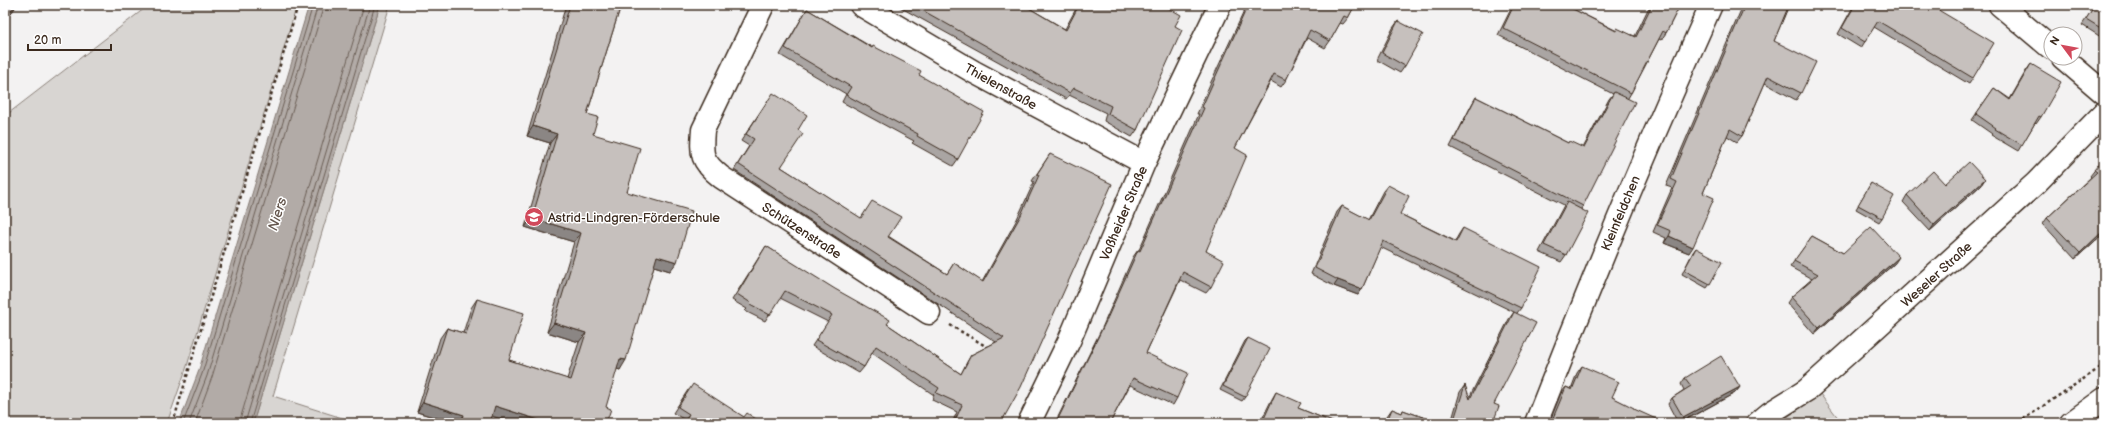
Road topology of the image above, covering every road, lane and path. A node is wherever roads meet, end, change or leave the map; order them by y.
1 (298, 5) edge
2 (763, 5) edge
3 (861, 5) edge
4 (1220, 5) edge
5 (1711, 5) edge
6 (2000, 5) edge
7 (2043, 41) edge
8 (2072, 66) edge
9 (2104, 93) edge
10 (2104, 113) edge
11 (1144, 163) junction
12 (929, 313) joint
13 (990, 349) edge
14 (2104, 365) edge
15 (2104, 399) edge
16 (173, 423) edge
17 (1029, 423) edge
18 (1536, 423) edge
19 (1758, 423) edge
20 (2018, 423) edge
21 (2070, 423) edge

1 - 16 path
2 - 12 street, Schützenstraße
3 - 11 street, Thielenstraße
4 - 11 street, Voßheider Straße
5 - 18 street, Kleinfeldchen
6 - 7 street
8 - 9 street
10 - 19 street, Weseler Straße
11 - 17 street, Voßheider Straße
12 - 13 path
14 - 20 path
15 - 21 street

